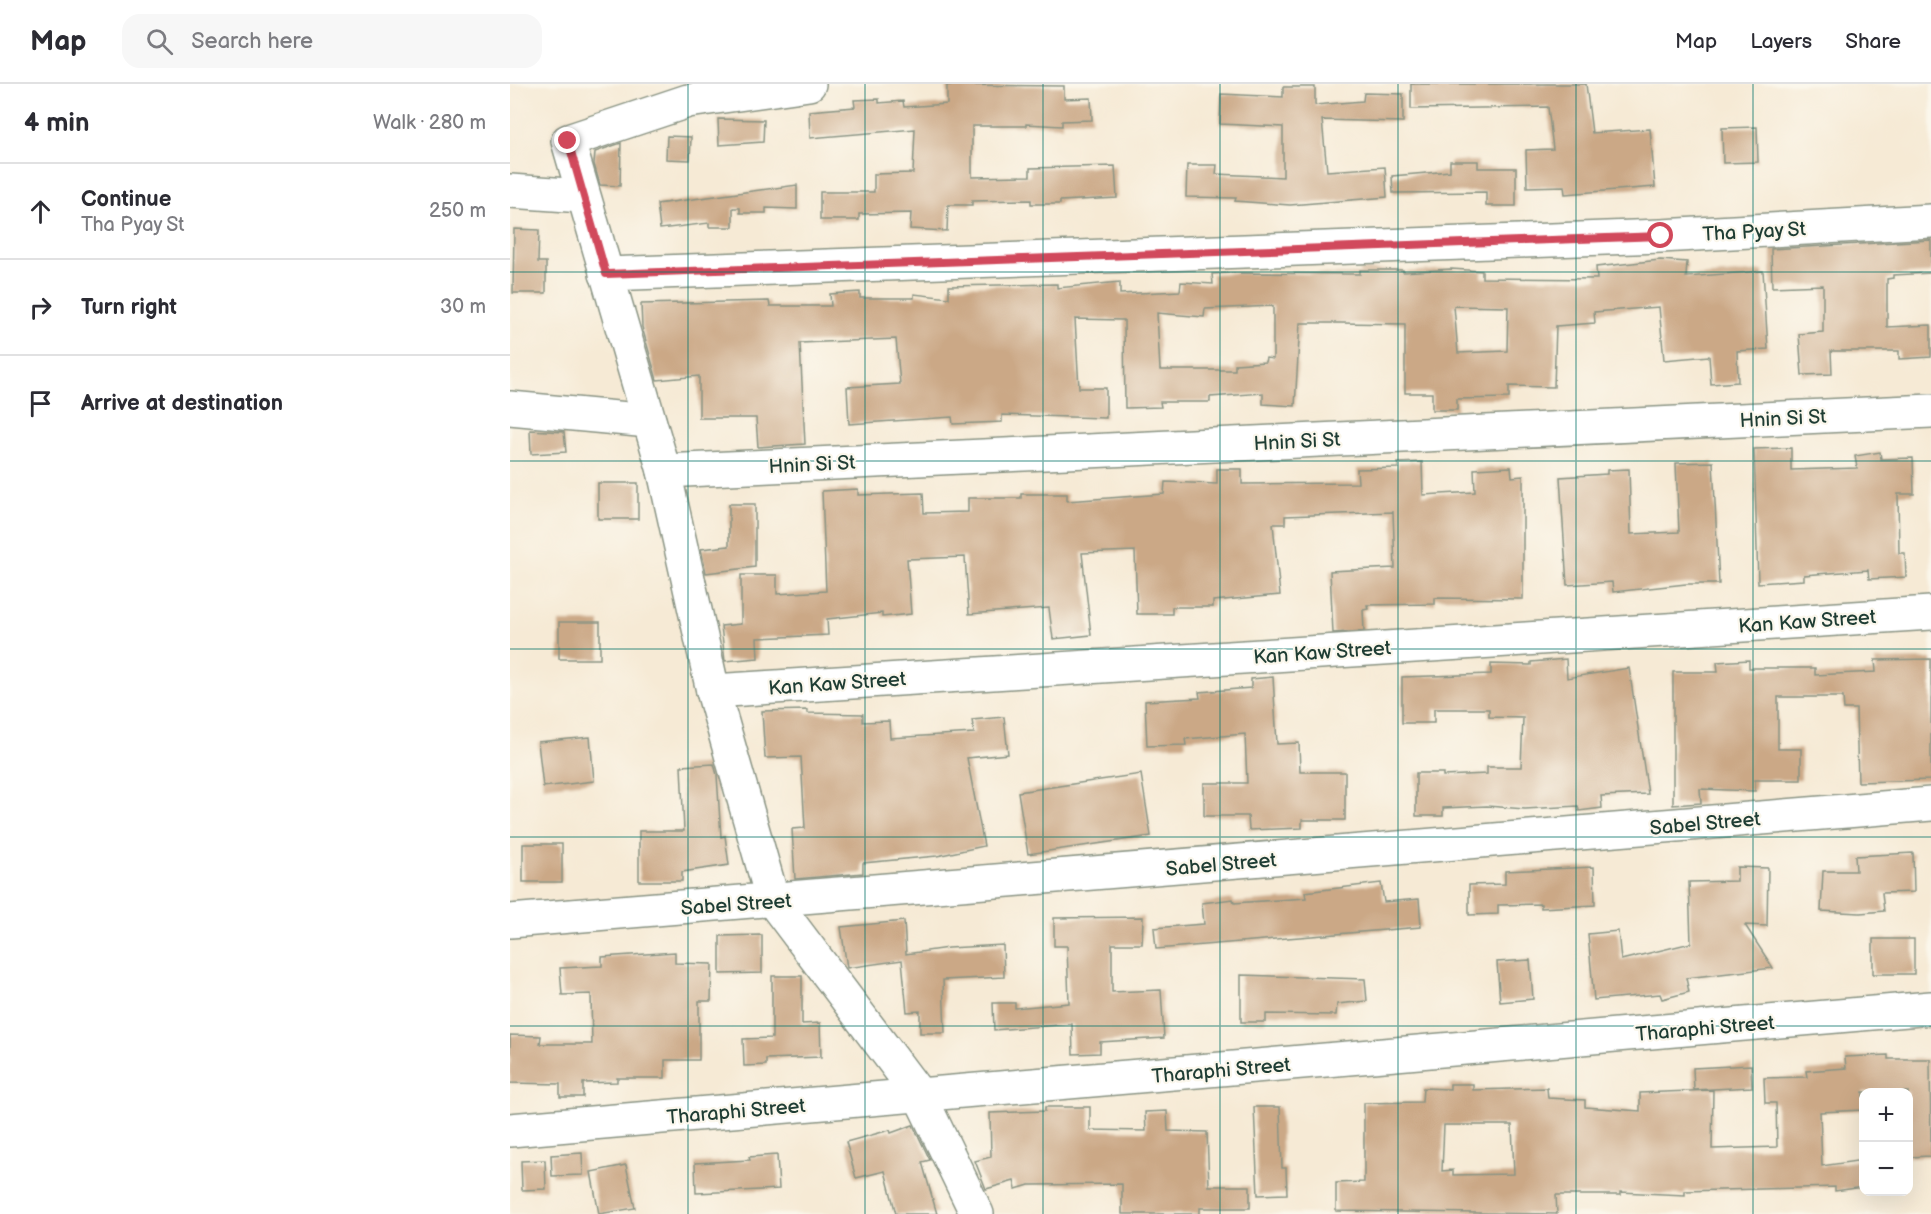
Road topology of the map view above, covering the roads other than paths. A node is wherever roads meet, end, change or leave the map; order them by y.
1 (808, 84) edge
2 (510, 191) edge
3 (583, 196) junction
4 (1931, 221) edge
5 (606, 274) junction
6 (510, 408) edge
7 (1931, 411) edge
8 (649, 421) junction
9 (664, 471) junction
10 (1931, 613) edge
11 (712, 691) junction
12 (1931, 804) edge
13 (773, 901) junction
14 (510, 921) edge
15 (1931, 1008) edge
16 (920, 1096) junction
17 (510, 1130) edge
18 (977, 1214) edge

1 - 3 street
2 - 3 street
3 - 5 street
4 - 5 street, Tha Pyay St
5 - 8 street
6 - 8 street
7 - 9 street, Hnin Si St
8 - 9 street
9 - 11 street
10 - 11 street, Kan Kaw Street
11 - 13 street
12 - 13 street, Sabel Street
13 - 14 street, Sabel Street
13 - 16 street
15 - 16 street, Tharaphi Street
16 - 17 street, Tharaphi Street
16 - 18 street

